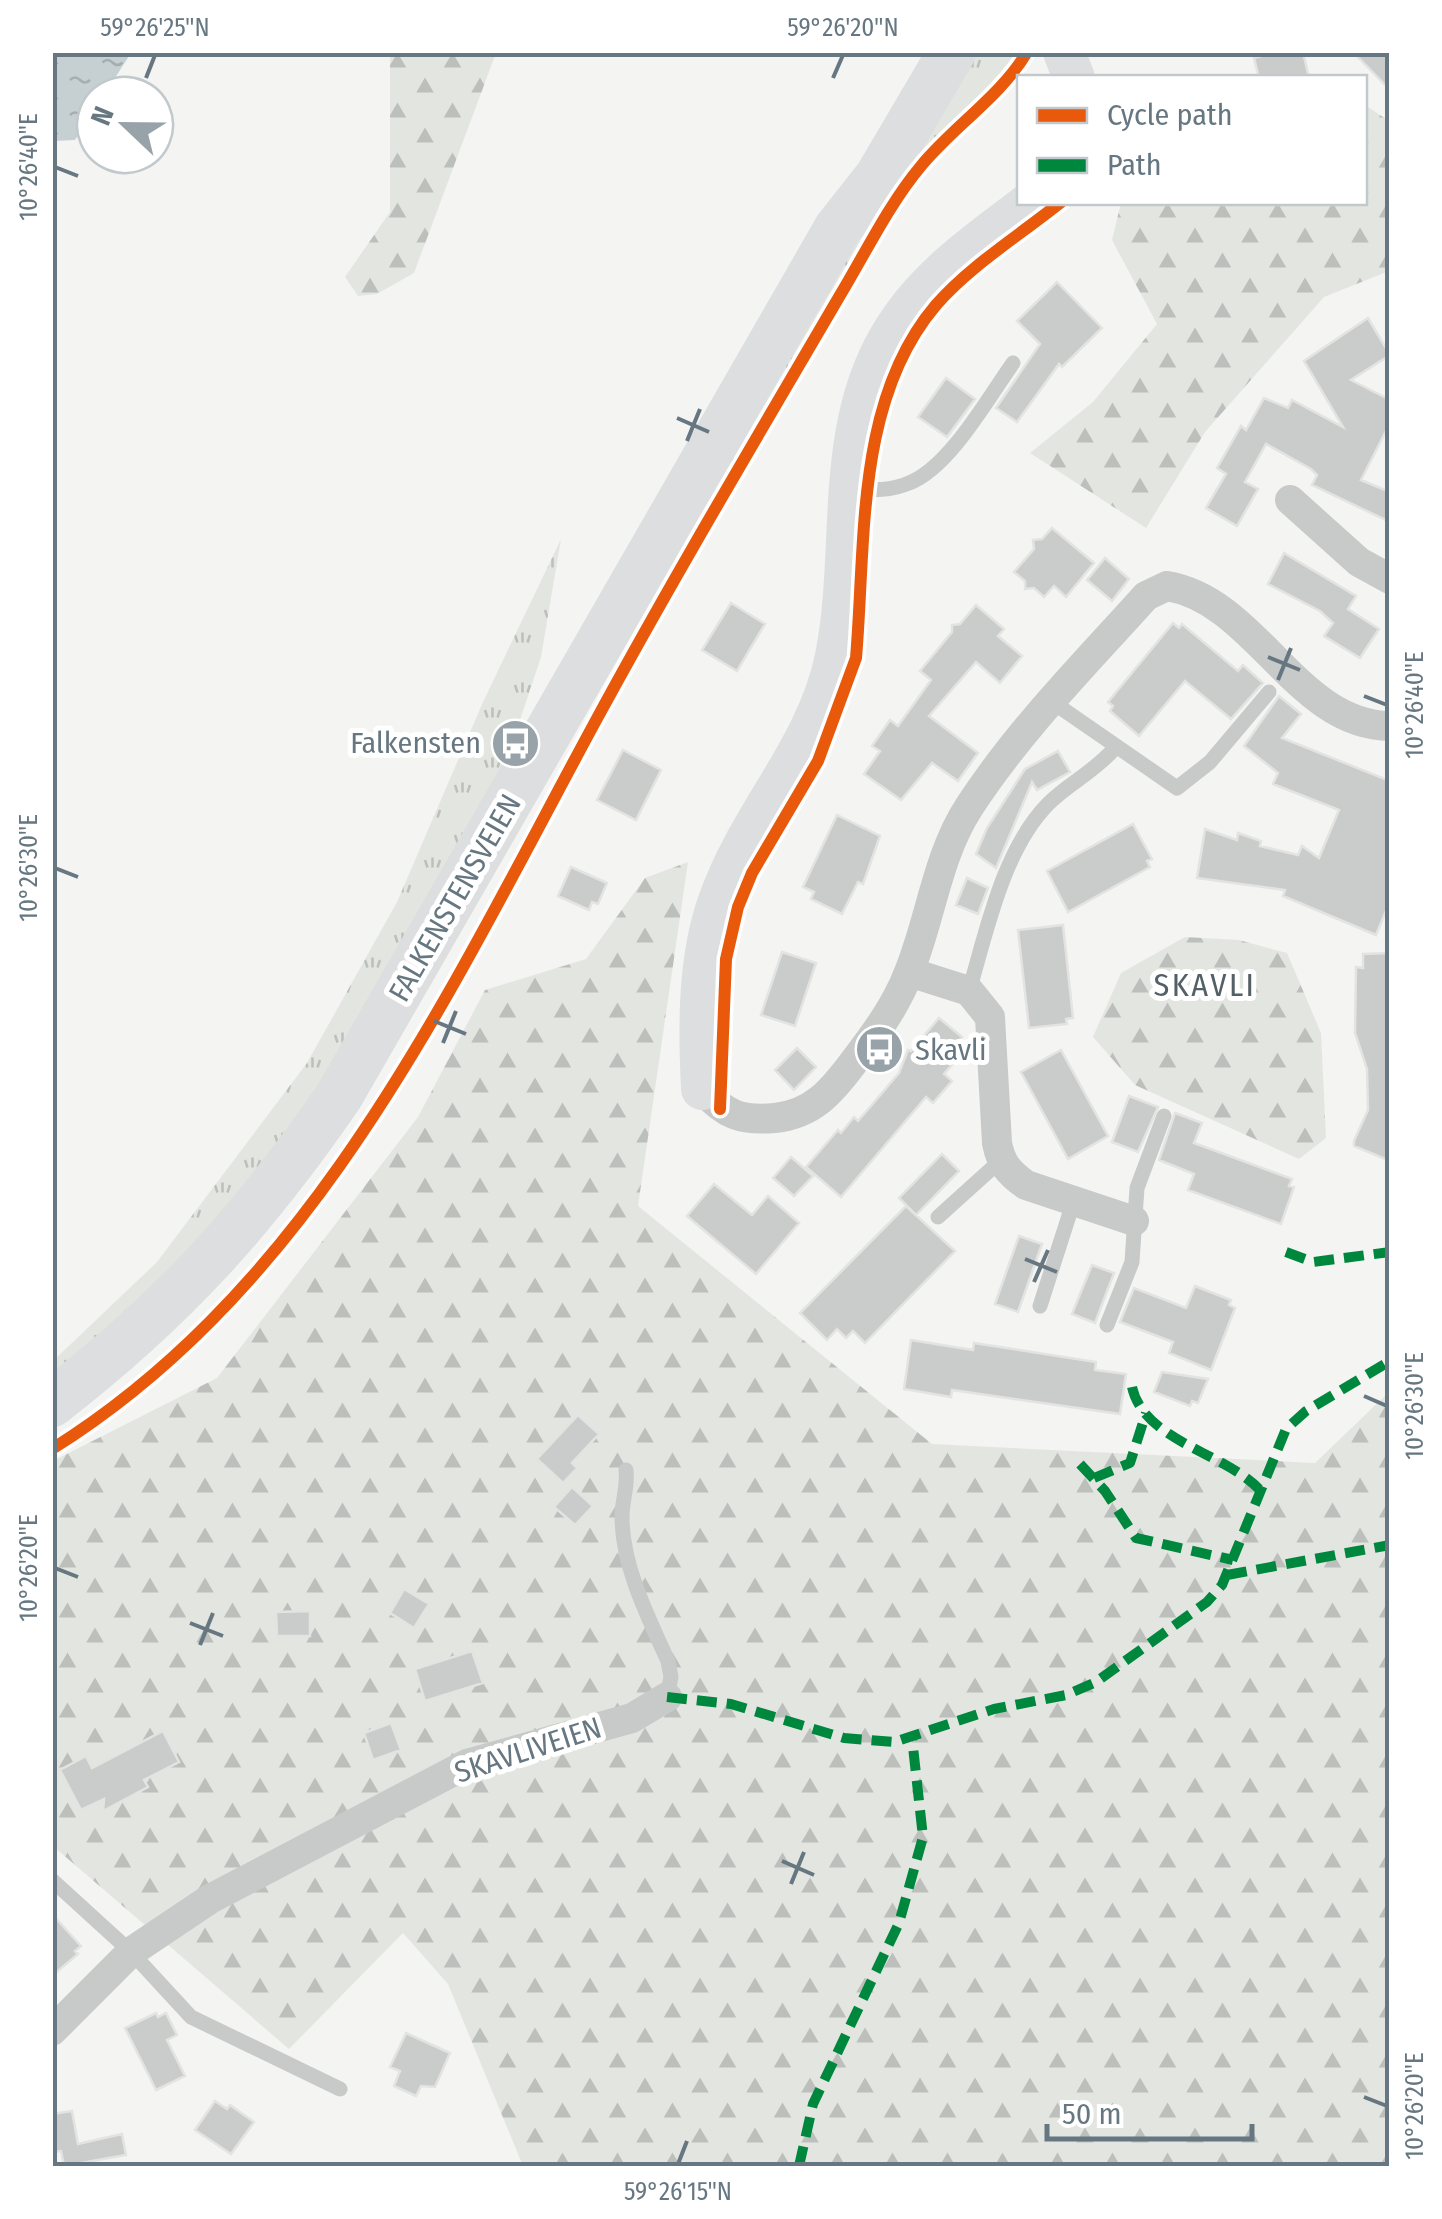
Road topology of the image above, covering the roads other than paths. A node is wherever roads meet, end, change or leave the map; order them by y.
1 (918, 52) edge
2 (952, 52) edge
3 (1028, 205) edge
4 (838, 228) junction
5 (1012, 364) dead end
6 (850, 489) junction
7 (1290, 500) dead end
8 (1390, 579) edge
9 (1269, 692) dead end
10 (1051, 701) junction
11 (1390, 726) edge
12 (1114, 749) junction
13 (909, 972) junction
14 (968, 991) junction
15 (702, 1089) joint
16 (1164, 1116) dead end
17 (1000, 1160) junction
18 (1074, 1200) junction
19 (938, 1217) dead end
20 (1134, 1221) junction
21 (1040, 1306) dead end
22 (1107, 1325) dead end
23 (52, 1403) edge
24 (626, 1470) dead end
25 (667, 1696) joint
26 (52, 1880) edge
27 (131, 1952) junction
28 (52, 2032) edge
29 (340, 2089) dead end

1 - 4 main road, FALKENSTENSVEIEN
2 - 4 main road, FALKENSTENSVEIEN
3 - 6 street
4 - 23 main road, FALKENSTENSVEIEN
5 - 6 lane
6 - 15 street
7 - 8 street
9 - 12 lane
10 - 11 street
10 - 12 lane
10 - 13 street
12 - 14 lane
13 - 14 street
13 - 15 street
14 - 17 street
16 - 20 lane
17 - 18 street
17 - 19 lane
18 - 20 street
18 - 21 lane
20 - 22 lane
24 - 25 lane, SKAVLIVEIEN
25 - 27 street, SKAVLIVEIEN
26 - 27 lane
27 - 28 street, SKAVLIVEIEN
27 - 29 lane

